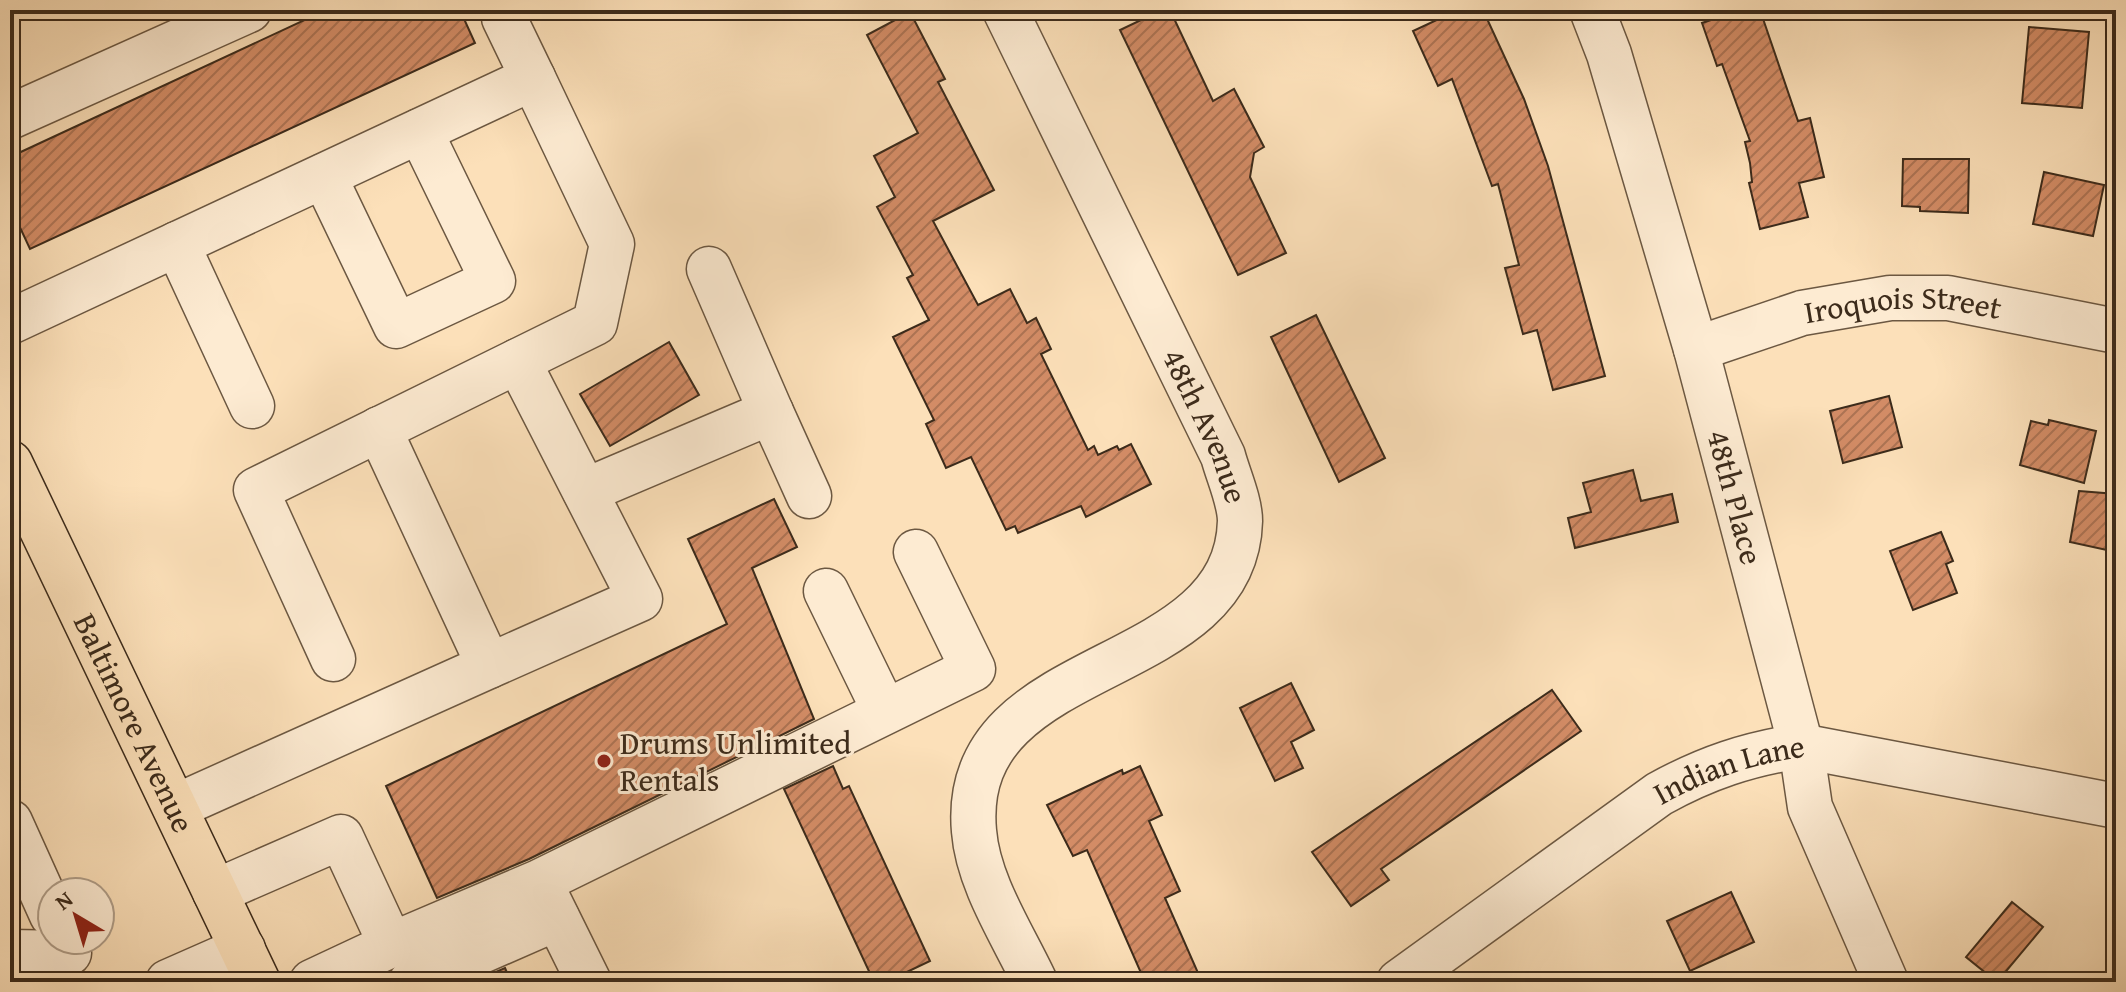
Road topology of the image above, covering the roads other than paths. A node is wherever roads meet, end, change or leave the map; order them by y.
1 (249, 10) edge
2 (1005, 10) edge
3 (1592, 10) edge
4 (504, 18) dead end
5 (533, 78) junction
6 (13, 107) edge
7 (420, 131) junction
8 (324, 176) junction
9 (177, 244) junction
10 (709, 269) dead end
11 (10, 322) edge
12 (2116, 331) edge
13 (1696, 349) junction
14 (518, 361) junction
15 (252, 406) dead end
16 (771, 412) junction
17 (379, 429) junction
18 (10, 463) edge
19 (585, 491) junction
20 (809, 496) dead end
21 (916, 552) dead end
22 (826, 591) dead end
23 (333, 659) dead end
24 (489, 666) junction
25 (884, 710) junction
26 (1801, 746) junction
27 (2116, 806) edge
28 (175, 807) junction
29 (10, 822) edge
30 (36, 879) edge
31 (215, 892) junction
32 (548, 900) junction
33 (36, 950) edge
34 (10, 952) edge
35 (401, 964) edge
36 (251, 965) edge
37 (168, 982) edge
38 (312, 982) edge
39 (589, 982) edge
40 (1035, 982) edge
41 (1399, 982) edge
42 (1886, 982) edge

1 - 6 street
2 - 40 street, 48th Avenue
3 - 13 street, 48th Place
4 - 5 street
5 - 7 street
5 - 14 street
7 - 8 street
7 - 8 street
8 - 9 street
9 - 11 street
9 - 15 street
10 - 16 street
12 - 13 street, Iroquois Street
13 - 26 street, 48th Place
14 - 17 street
14 - 19 street
16 - 19 street
16 - 20 street
17 - 23 street
17 - 24 street
18 - 28 main road, Baltimore Avenue
19 - 24 street
21 - 25 street
22 - 25 street
24 - 28 street
25 - 32 street
26 - 27 street, Indian Lane
26 - 41 street, Indian Lane
26 - 42 street, 48th Place
28 - 31 main road, Baltimore Avenue
29 - 30 street
31 - 35 street
31 - 36 main road, Baltimore Avenue
32 - 35 street
32 - 39 street
33 - 34 street
35 - 38 street
36 - 37 street

